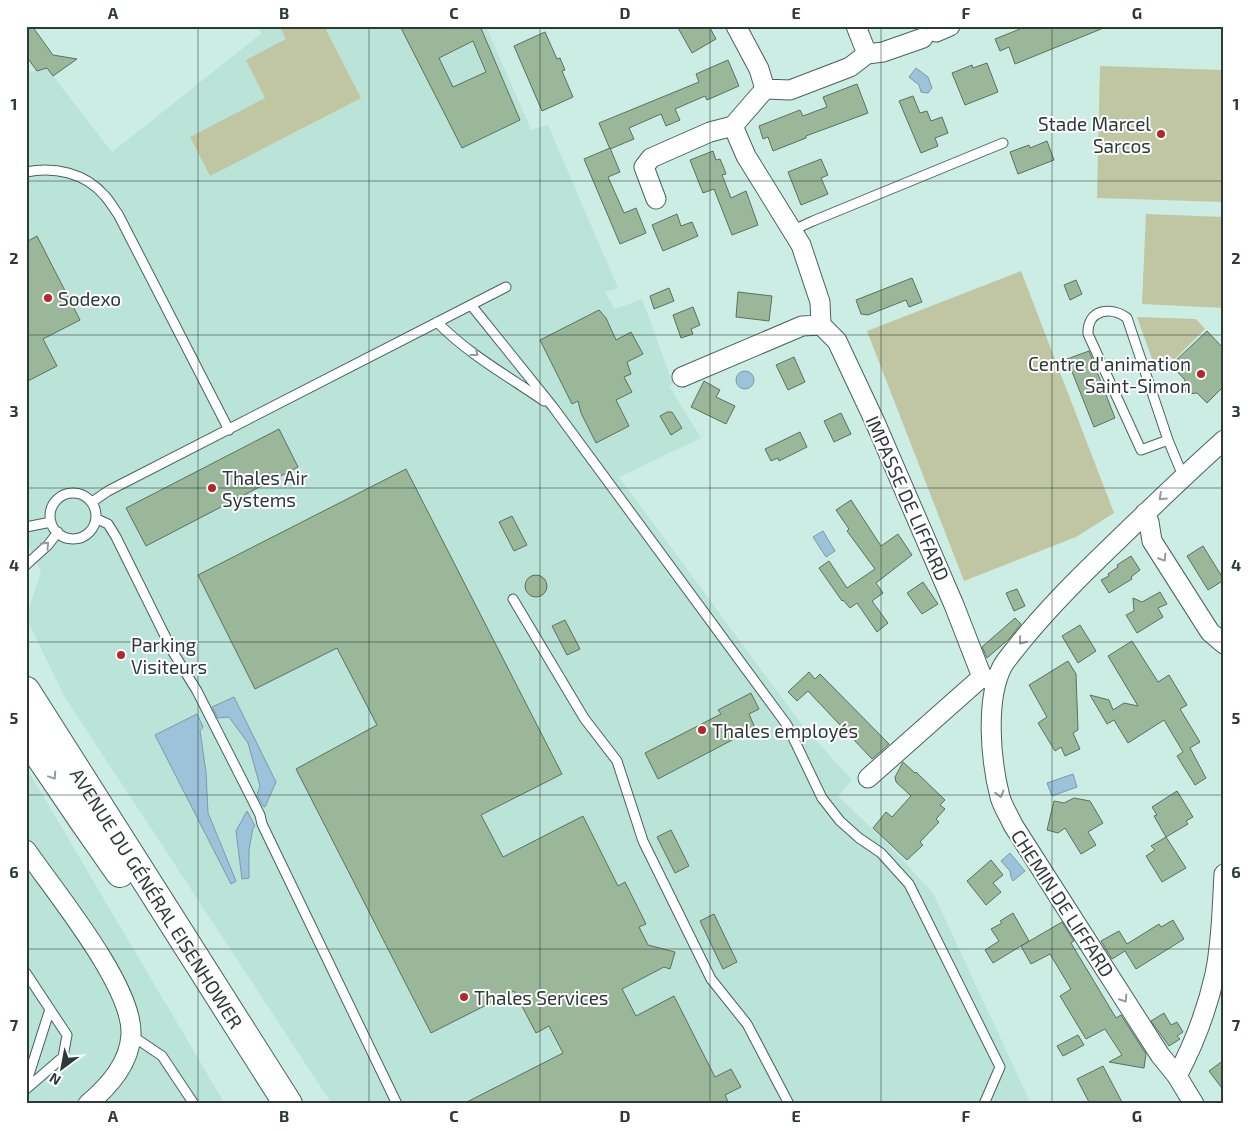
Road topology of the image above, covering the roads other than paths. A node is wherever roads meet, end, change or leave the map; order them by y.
1 (736, 26) edge
2 (856, 26) edge
3 (936, 32) edge
4 (867, 54) junction
5 (765, 89) junction
6 (733, 126) junction
7 (1003, 143) dead end
8 (26, 172) edge
9 (656, 199) dead end
10 (794, 230) junction
11 (506, 287) dead end
12 (471, 305) junction
13 (437, 322) junction
14 (821, 326) junction
15 (682, 377) dead end
16 (552, 407) junction
17 (229, 430) junction
18 (1168, 440) junction
19 (1224, 440) edge
20 (1184, 476) junction
21 (92, 502) junction
22 (1145, 513) junction
23 (96, 518) junction
24 (52, 522) junction
25 (26, 527) edge
26 (58, 532) junction
27 (26, 565) edge
28 (513, 599) dead end
29 (1224, 644) edge
30 (990, 680) junction
31 (26, 691) edge
32 (26, 736) edge
33 (868, 778) dead end
34 (26, 850) edge
35 (1224, 874) edge
36 (26, 973) edge
37 (50, 1008) junction
38 (131, 1035) junction
39 (28, 1072) edge
40 (1177, 1076) junction
41 (26, 1084) edge
42 (26, 1089) edge
43 (88, 1104) edge
44 (194, 1104) edge
45 (272, 1104) edge
46 (288, 1104) edge
47 (397, 1104) edge
48 (789, 1104) edge
49 (984, 1104) edge
50 (1194, 1104) edge

1 - 5 street
2 - 4 street
3 - 4 street
4 - 5 street
5 - 6 street
6 - 9 street
6 - 10 street
7 - 10 lane
8 - 17 lane
10 - 14 street
11 - 12 lane
12 - 13 lane
12 - 16 lane
13 -> 16 lane
13 - 17 lane
14 - 15 street
14 - 30 street, IMPASSE DE LIFFARD
16 - 49 lane
17 - 21 lane
18 - 18 lane
18 - 20 lane
19 - 20 street, CHEMIN DE LIFFARD
20 -> 22 street, CHEMIN DE LIFFARD
21 - 23 lane
21 - 24 lane
22 -> 29 street
22 -> 30 street, CHEMIN DE LIFFARD
23 - 26 lane
23 - 47 lane
24 - 25 lane
24 - 26 lane
27 -> 26 lane
28 - 48 lane
30 - 33 street, CHEMIN DE LIFFARD
30 -> 40 street, CHEMIN DE LIFFARD
31 - 46 main road, AVENUE DU GÉNÉRAL EISENHOWER
32 -> 45 main road, AVENUE DU GÉNÉRAL EISENHOWER
34 - 38 street
35 - 40 street
36 - 37 lane
37 - 39 lane
37 - 42 lane
38 - 43 street
38 - 44 lane
39 - 41 lane
40 - 50 street, CHEMIN DE LIFFARD

